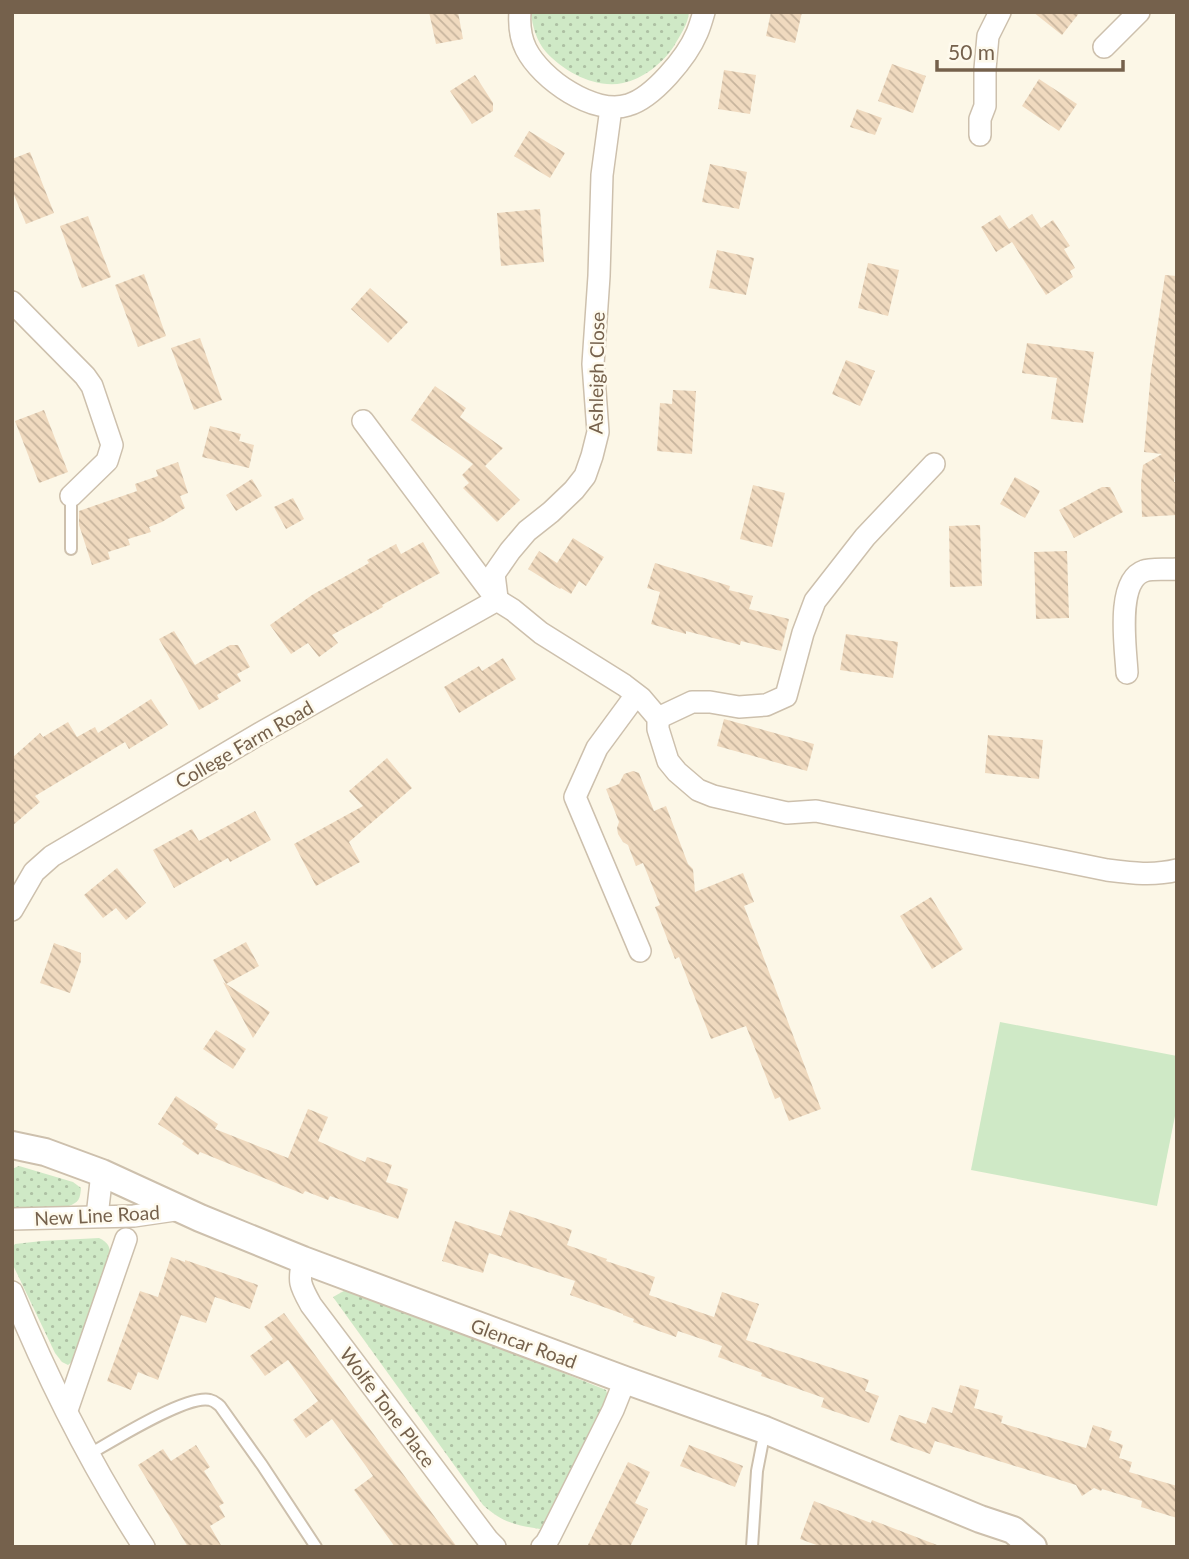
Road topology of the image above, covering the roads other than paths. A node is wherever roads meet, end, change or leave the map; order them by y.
1 (520, 12) edge
2 (704, 12) edge
3 (1000, 12) edge
4 (1139, 12) edge
5 (1104, 47) dead end
6 (611, 108) junction
7 (980, 135) dead end
8 (12, 302) edge
9 (363, 421) dead end
10 (934, 464) dead end
11 (71, 496) joint
12 (72, 549) dead end
13 (1177, 569) edge
14 (497, 600) junction
15 (1127, 673) dead end
16 (636, 695) junction
17 (658, 718) junction
18 (1177, 870) edge
19 (12, 910) edge
20 (640, 951) dead end
21 (12, 1145) edge
22 (102, 1173) junction
23 (181, 1209) junction
24 (97, 1216) junction
25 (12, 1219) edge
26 (126, 1239) dead end
27 (303, 1259) junction
28 (12, 1292) edge
29 (625, 1380) junction
30 (67, 1410) junction
31 (765, 1430) junction
32 (89, 1455) junction
33 (144, 1547) edge
34 (316, 1547) edge
35 (495, 1547) edge
36 (542, 1547) edge
37 (752, 1547) edge
38 (1033, 1547) edge

1 - 6 street
2 - 6 street
3 - 7 street
4 - 5 street
6 - 14 street, Ashleigh Close
8 - 11 street
9 - 14 street
10 - 17 street
11 - 12 lane
13 - 15 street
14 - 16 street
14 - 19 street, College Farm Road
16 - 17 street
16 - 20 street
17 - 18 street
21 - 22 street, Glencar Road
22 - 23 street, Glencar Road
22 - 24 street
23 - 24 street, New Line Road
23 - 27 street, Glencar Road
24 - 25 street, New Line Road
26 - 30 street
27 - 29 street, Glencar Road
27 - 35 street, Wolfe Tone Place
28 - 30 street
29 - 31 street, Glencar Road
29 - 36 street
30 - 32 street
31 - 37 lane
31 - 38 street, Glencar Road
32 - 33 street
32 - 34 lane

